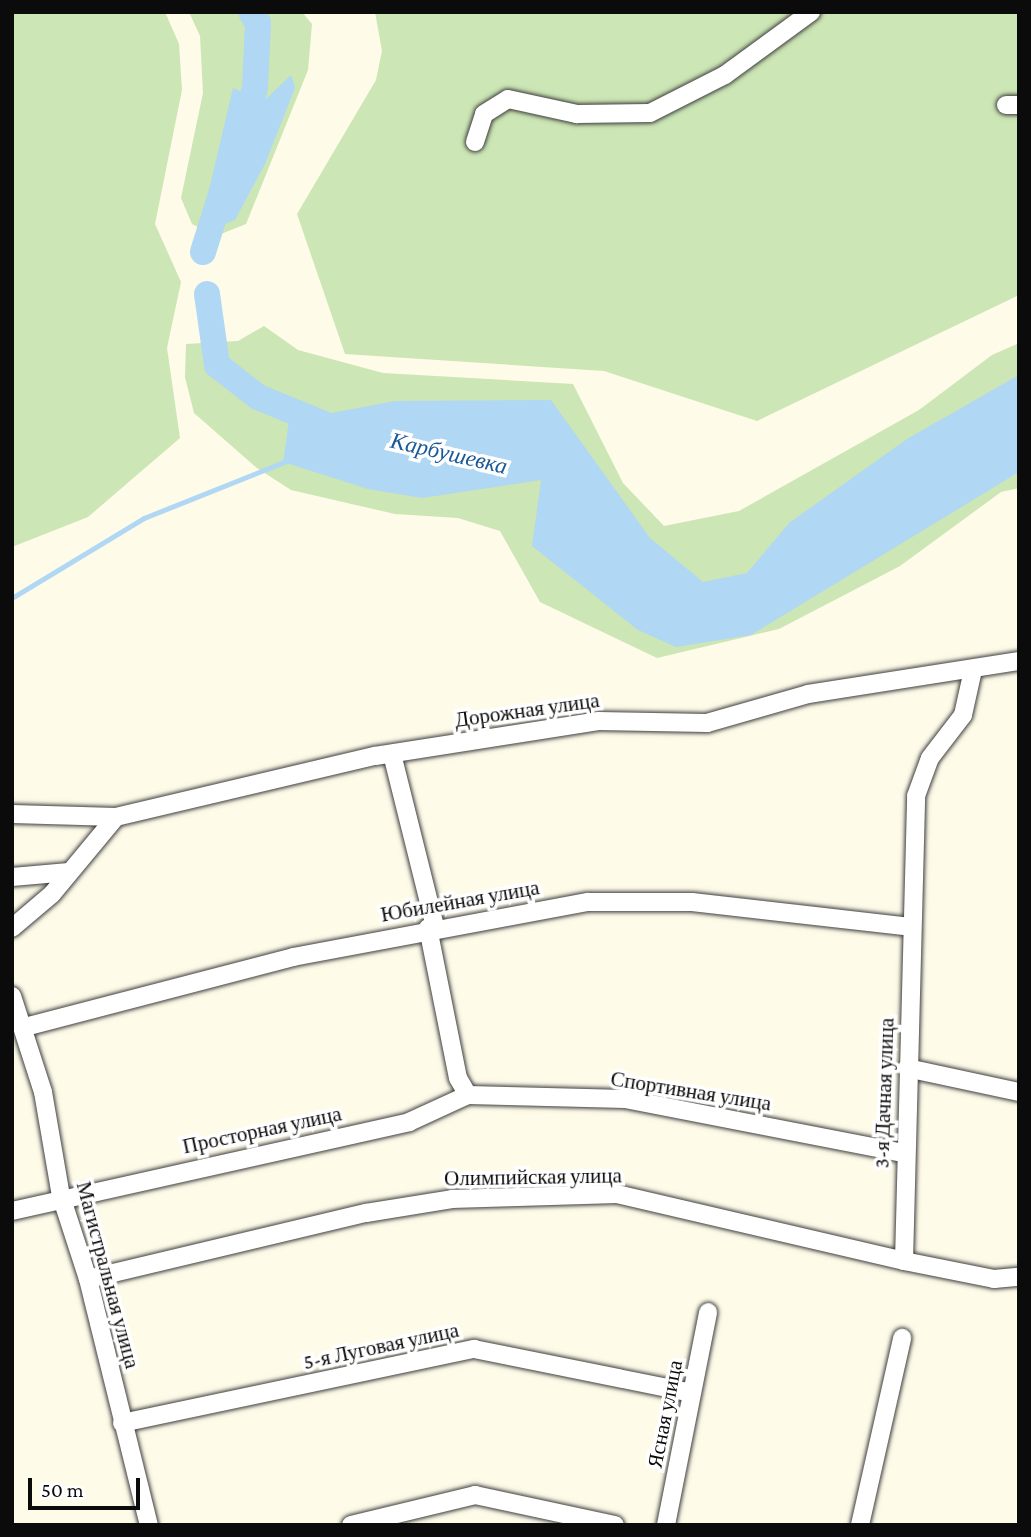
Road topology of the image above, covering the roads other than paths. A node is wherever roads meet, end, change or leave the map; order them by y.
1 (811, 12) edge
2 (475, 142) dead end
3 (1019, 661) edge
4 (973, 670) junction
5 (392, 754) junction
6 (12, 814) edge
7 (116, 817) junction
8 (69, 872) junction
9 (12, 877) edge
10 (431, 927) junction
11 (911, 927) junction
12 (12, 928) edge
13 (12, 996) edge
14 (25, 1027) junction
15 (907, 1068) junction
16 (1019, 1092) edge
17 (468, 1095) junction
18 (904, 1153) junction
19 (61, 1196) junction
20 (12, 1210) edge
21 (904, 1261) junction
22 (1019, 1277) edge
23 (89, 1279) junction
24 (708, 1312) dead end
25 (902, 1338) dead end
26 (692, 1393) junction
27 (122, 1423) junction
28 (149, 1525) edge
29 (351, 1525) edge
30 (615, 1525) edge
31 (666, 1525) edge
32 (860, 1525) edge

1 - 2 street
3 - 4 street, Дорожная улица
4 - 5 street, Дорожная улица
4 - 11 street, 3-я Дачная улица
5 - 7 street, Дорожная улица
5 - 10 street
6 - 7 street, Дорожная улица
7 - 8 street
8 - 9 street
8 - 12 street
10 - 11 street, Юбилейная улица
10 - 14 street, Юбилейная улица
10 - 17 street
11 - 15 street, 3-я Дачная улица
13 - 14 street, Магистральная улица
14 - 19 street, Магистральная улица
15 - 16 street
15 - 18 street, 3-я Дачная улица
17 - 18 street, Спортивная улица
17 - 19 street, Просторная улица
18 - 21 street, 3-я Дачная улица
19 - 20 street, Просторная улица
19 - 23 street, Магистральная улица
21 - 22 street, Олимпийская улица
21 - 23 street, Олимпийская улица
23 - 27 street, Магистральная улица
24 - 26 street, Ясная улица
25 - 32 street
26 - 27 street, 5-я Луговая улица
26 - 31 street, Ясная улица
27 - 28 street, Магистральная улица
29 - 30 street

